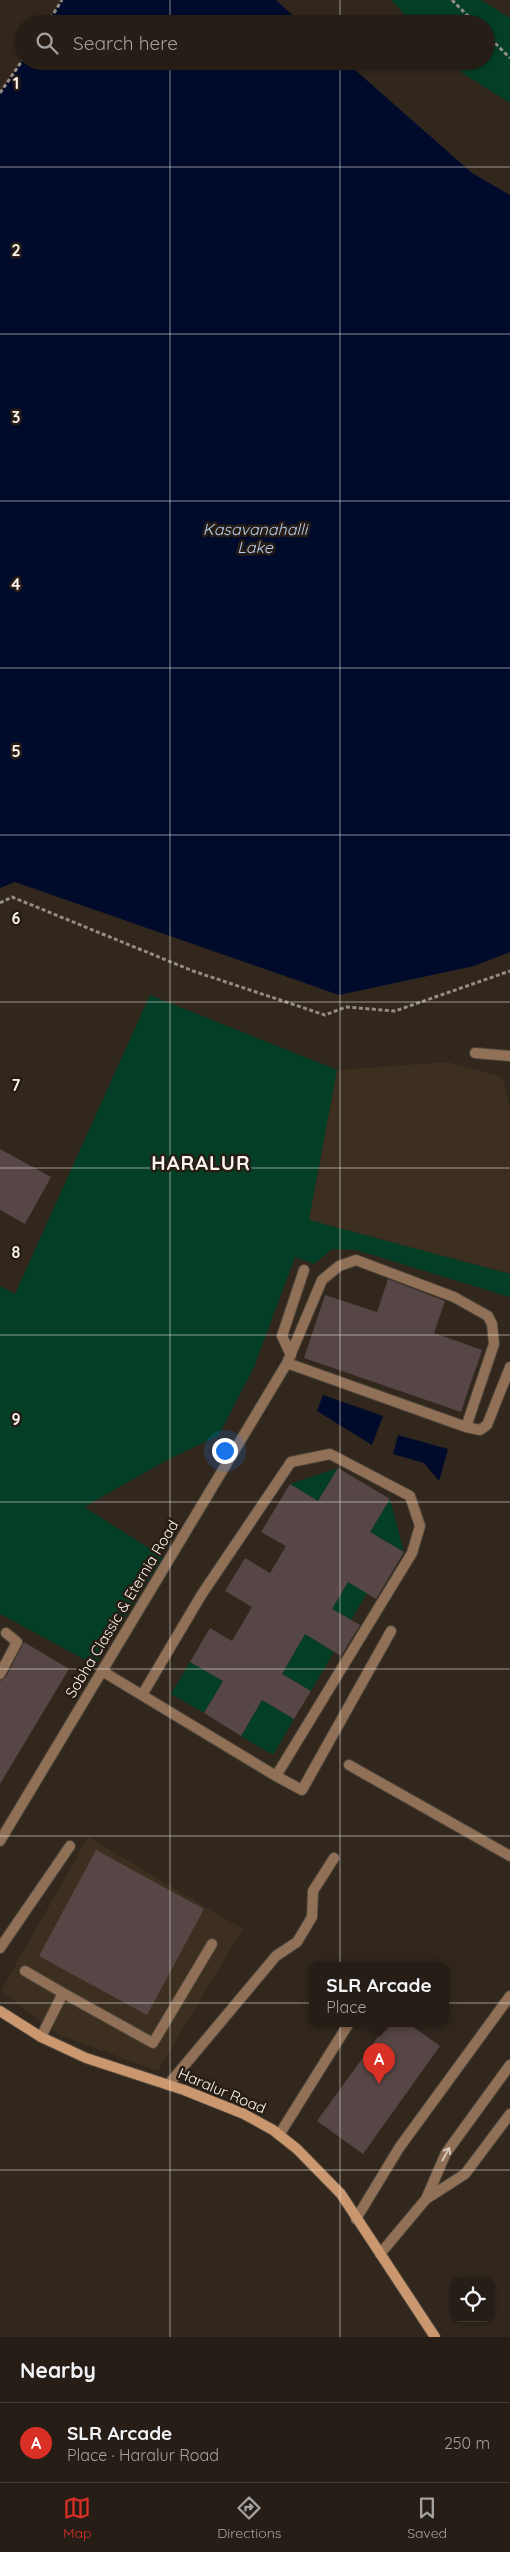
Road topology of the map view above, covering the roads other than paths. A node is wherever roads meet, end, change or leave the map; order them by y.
1 (475, 1053) dead end
2 (510, 1056) edge
3 (304, 1270) dead end
4 (289, 1359) junction
5 (510, 1367) edge
6 (466, 1427) junction
7 (391, 1631) dead end
8 (6, 1633) dead end
9 (2, 1667) edge
10 (102, 1671) junction
11 (142, 1695) junction
12 (349, 1765) dead end
13 (276, 1776) junction
14 (0, 1841) edge
15 (70, 1846) dead end
16 (510, 1856) edge
17 (334, 1858) dead end
18 (212, 1944) dead end
19 (0, 1948) edge
20 (25, 1971) dead end
21 (64, 1993) junction
22 (510, 1996) edge
23 (0, 2011) edge
24 (346, 2027) edge
25 (41, 2037) junction
26 (510, 2065) edge
27 (168, 2085) junction
28 (510, 2114) edge
29 (279, 2135) junction
30 (426, 2199) junction
31 (356, 2219) junction
32 (380, 2254) junction
33 (436, 2337) edge

1 - 2 street
3 - 4 street
4 - 6 street
4 - 6 street, Sobha Classic & Eternia Road
4 - 10 street, Sobha Classic & Eternia Road
5 - 6 street
7 - 13 street
8 - 9 street
10 - 11 street
10 - 14 street, Sobha Classic & Eternia Road
11 - 13 street
11 - 13 street
12 - 16 street
15 - 19 street
17 - 27 street
18 - 21 street
20 - 21 street
21 - 25 street
22 - 31 street
23 - 25 street, Haralur Road
24 - 29 street
25 - 27 street, Haralur Road
30 -> 26 street
27 - 29 street, Haralur Road
28 - 30 street
29 - 31 street, Haralur Road
30 - 32 street
31 - 32 street, Haralur Road
32 - 33 street, Haralur Road

